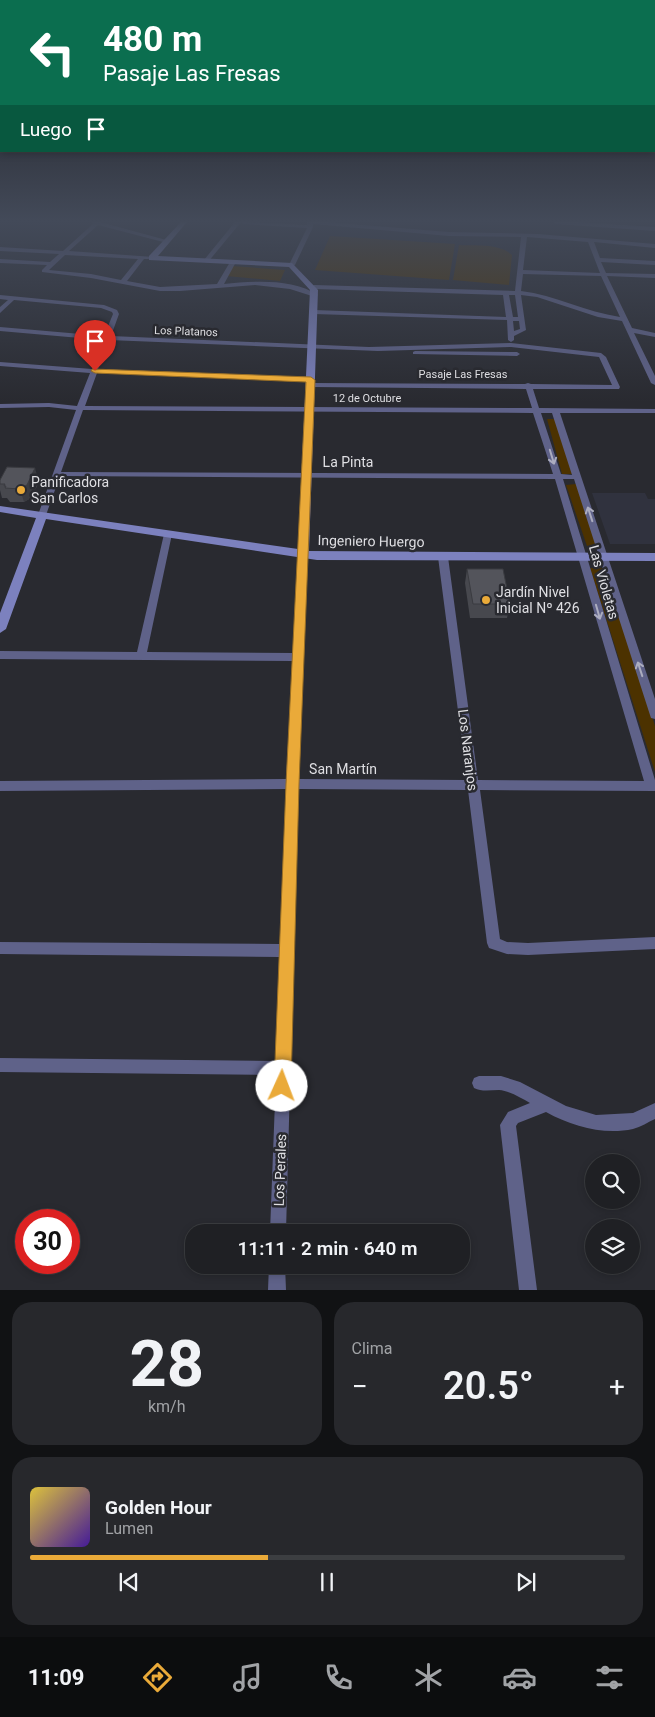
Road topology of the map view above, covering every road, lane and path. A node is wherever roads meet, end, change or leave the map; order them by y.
1 (123, 282) edge
2 (222, 282) edge
3 (306, 282) edge
4 (519, 282) edge
5 (606, 282) edge
6 (220, 285) junction
7 (314, 291) junction
8 (506, 293) junction
9 (518, 293) junction
10 (0, 297) edge
11 (13, 298) junction
12 (0, 311) edge
13 (314, 312) junction
14 (510, 318) junction
15 (522, 319) junction
16 (625, 320) junction
17 (0, 329) edge
18 (631, 330) junction
19 (511, 335) junction
20 (655, 335) edge
21 (107, 338) junction
22 (511, 345) junction
23 (312, 346) junction
24 (372, 348) junction
25 (517, 354) dead end
26 (0, 364) edge
27 (95, 371) junction
28 (311, 382) junction
29 (655, 383) edge
30 (528, 385) junction
31 (616, 387) joint
32 (0, 406) edge
33 (80, 408) junction
34 (310, 409) junction
35 (538, 410) junction
36 (555, 410) junction
37 (0, 411) edge
38 (655, 411) edge
39 (57, 474) junction
40 (307, 475) junction
41 (578, 476) junction
42 (558, 477) junction
43 (0, 509) edge
44 (42, 515) junction
45 (168, 534) junction
46 (303, 554) junction
47 (443, 557) junction
48 (582, 557) junction
49 (604, 557) junction
50 (655, 557) edge
51 (0, 629) edge
52 (0, 655) edge
53 (141, 656) junction
54 (298, 657) junction
55 (655, 715) edge
56 (292, 784) junction
57 (472, 784) junction
58 (0, 786) edge
59 (653, 786) edge
60 (655, 943) edge
61 (0, 948) edge
62 (287, 951) junction
63 (0, 1065) edge
64 (283, 1068) junction
65 (479, 1083) dead end
66 (548, 1104) junction
67 (655, 1111) edge
68 (278, 1224) edge
69 (278, 1274) edge
70 (277, 1290) edge
71 (528, 1290) edge

1 - 6 street
2 - 6 street
3 - 7 street
4 - 9 street
5 - 16 street
6 - 7 street
7 - 8 street
7 - 13 street, Los Perales
8 - 9 street
8 - 14 street
9 - 15 street
9 - 16 street
10 - 11 street
11 - 12 street
11 - 21 street
13 - 14 street
13 - 23 street, Los Perales
14 - 15 street
14 - 19 street
15 - 19 street
16 - 18 street
17 - 21 street, Los Platanos
18 - 20 street
18 - 29 street
19 - 22 street
21 - 23 street, Los Platanos
21 - 27 street
22 - 24 street, Los Platanos
22 - 31 street, Los Platanos
23 - 24 street, Los Platanos
23 - 28 street, Los Perales
24 - 25 street, Los Platanos
26 - 27 street, Pasaje Las Fresas
27 - 28 street, Pasaje Las Fresas
27 - 33 street
28 - 30 street, Pasaje Las Fresas
28 - 34 street, Los Perales
30 - 31 street, Pasaje Las Fresas
30 - 35 street, Las Violetas
32 - 33 street, 12 de Octubre
33 - 34 street, 12 de Octubre
33 - 37 street, 12 de Octubre
33 - 39 street
34 - 35 street, 12 de Octubre
34 - 40 street, Los Perales
35 - 36 street, 12 de Octubre
35 -> 42 street, Las Violetas
36 - 38 street, 12 de Octubre
36 - 41 street, Las Violetas
39 - 40 street, La Pinta
39 - 44 street
40 - 42 street, La Pinta
40 - 46 street, Los Perales
41 - 42 street, La Pinta
49 -> 41 street, Las Violetas
42 - 48 street, Las Violetas
43 - 44 street, Ingeniero Huergo
44 - 45 street, Ingeniero Huergo
44 - 51 street
45 - 46 street, Ingeniero Huergo
45 - 53 street
46 - 47 street, Ingeniero Huergo
46 - 54 street, Los Perales
47 - 48 street, Ingeniero Huergo
47 - 57 street, Los Naranjos
48 - 49 street, Ingeniero Huergo
48 -> 59 street, Las Violetas
49 - 50 street, Ingeniero Huergo
55 -> 49 street, Las Violetas
52 - 53 street
53 - 54 street
54 - 56 street, Los Perales
56 - 57 street, San Martín
56 - 58 street, San Martín
56 - 62 street, Los Perales
57 - 59 street, San Martín
57 - 60 street, Los Naranjos
61 - 62 street
62 - 64 street, Los Perales
63 - 64 street
64 - 68 street, Los Perales
65 - 66 street
66 - 67 street
66 - 71 street
69 - 70 street

